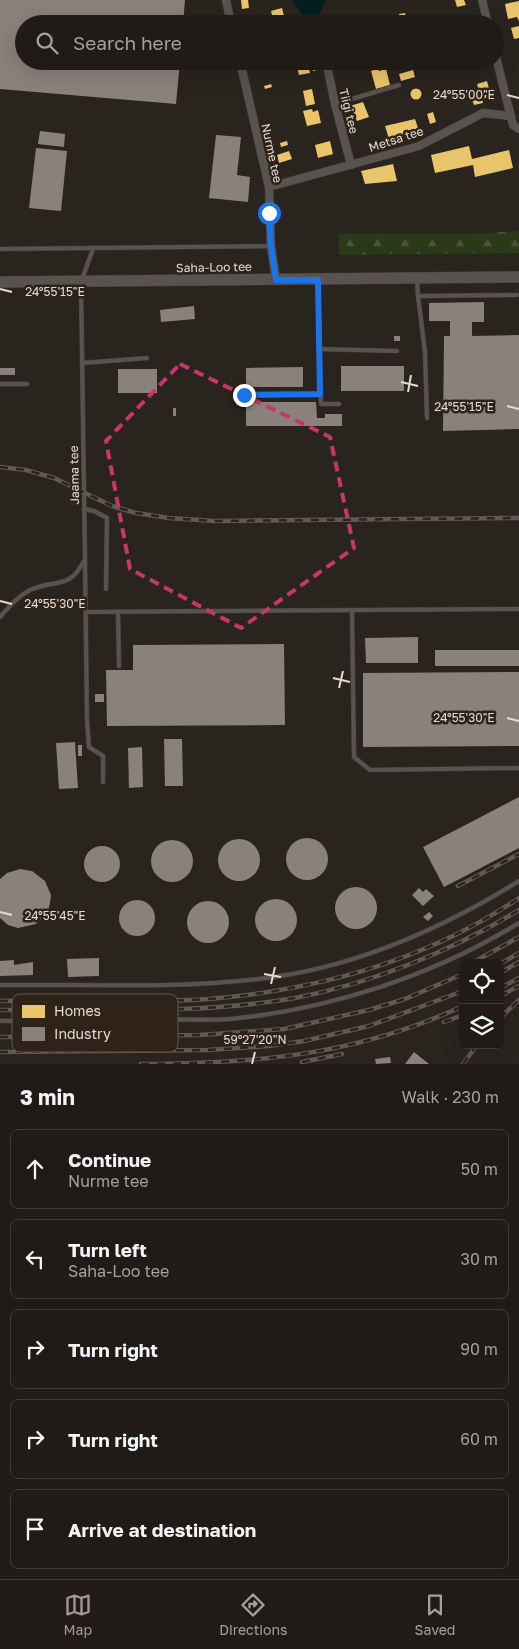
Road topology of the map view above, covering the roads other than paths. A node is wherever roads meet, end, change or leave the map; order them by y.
1 (226, 0) edge
2 (482, 0) edge
3 (229, 15) edge
4 (486, 15) edge
5 (242, 70) edge
6 (328, 70) edge
7 (499, 70) edge
8 (400, 85) dead end
9 (334, 104) junction
10 (511, 116) junction
11 (519, 129) edge
12 (351, 165) junction
13 (269, 187) junction
14 (271, 246) junction
15 (0, 249) edge
16 (93, 249) junction
17 (519, 277) edge
18 (417, 278) junction
19 (276, 280) junction
20 (318, 280) junction
21 (0, 282) edge
22 (81, 282) junction
23 (517, 295) dead end
24 (418, 296) junction
25 (320, 349) junction
26 (397, 351) dead end
27 (147, 358) dead end
28 (82, 363) junction
29 (0, 384) edge
30 (27, 384) dead end
31 (320, 394) junction
32 (244, 395) dead end
33 (339, 404) dead end
34 (427, 418) dead end
35 (84, 509) junction
36 (85, 559) junction
37 (106, 590) dead end
38 (519, 609) edge
39 (352, 610) junction
40 (86, 612) junction
41 (118, 612) junction
42 (0, 617) edge
43 (119, 666) dead end
44 (519, 768) edge
45 (103, 782) dead end
46 (519, 881) edge
47 (519, 923) edge
48 (0, 985) edge
49 (178, 1019) edge

1 - 3 street
2 - 4 street
5 - 13 street, Nurme tee
6 - 9 street, Tiigi tee
7 - 10 street
8 - 9 lane
9 - 12 street, Tiigi tee
10 - 11 street
10 - 12 street, Metsa tee
12 - 13 street, Metsa tee
13 - 14 street, Nurme tee
14 - 16 lane
14 - 19 street, Nurme tee
15 - 16 lane
16 - 22 lane
17 - 18 main road, Saha-Loo tee
18 - 20 main road, Saha-Loo tee
18 - 24 lane
19 - 20 main road, Saha-Loo tee
19 - 22 main road, Saha-Loo tee
20 - 25 lane
21 - 22 main road, Saha-Loo tee
22 - 28 lane, Jaama tee
23 - 24 lane
24 - 34 lane
25 - 26 lane
25 - 31 lane
27 - 28 lane
28 - 35 lane, Jaama tee
29 - 30 lane
31 - 32 lane
31 - 33 lane
35 - 36 lane, Jaama tee
35 - 37 lane
36 - 40 lane, Jaama tee
36 - 42 lane
38 - 39 lane
39 - 41 lane
39 - 44 lane
40 - 41 lane
40 - 45 lane, Jaama tee
41 - 43 lane
46 - 48 lane
47 - 49 lane

